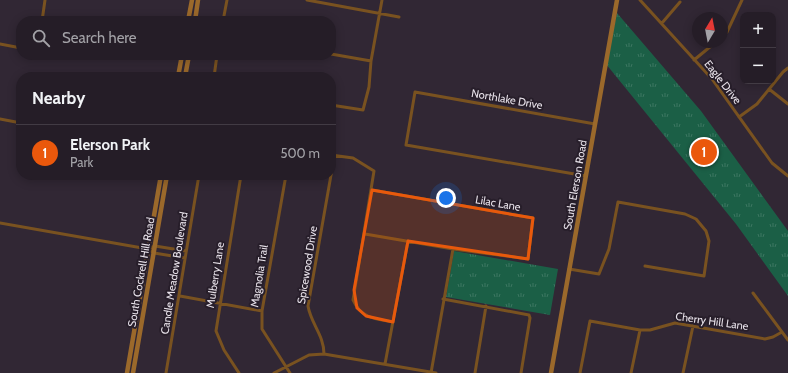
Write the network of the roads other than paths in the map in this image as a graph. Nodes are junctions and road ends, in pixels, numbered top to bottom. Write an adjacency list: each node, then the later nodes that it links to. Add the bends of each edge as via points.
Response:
1 (45, 0): 12 (street)
2 (192, 0): 13 (main road)
3 (198, 0): 14 (main road)
4 (227, 0): 15 (street)
5 (307, 0): 11 (street)
6 (382, 0): 11 (street)
7 (617, 0): 38 (main road, South Elerson Road)
8 (640, 0): 17 (street, Eagle Drive)
9 (742, 0): 18 (street)
10 (680, 2): 17 (street)
11 (380, 13): 16 (street); 27 (street)
12 (43, 16)
13 (189, 16)
14 (196, 16)
15 (224, 16)
16 (398, 17)
17 (662, 23): 26 (street, Eagle Drive)
18 (728, 30)
19 (0, 44): 20 (street)
20 (16, 47)
21 (709, 48): 26 (street)
22 (336, 55): 27 (street)
23 (181, 60): 29 (main road)
24 (188, 60): 30 (main road)
25 (216, 60): 31 (street)
26 (694, 60): 35 (street, Eagle Drive, via 712,79)
27 (371, 61): 34 (street, via 369,87 363,110)
28 (788, 68): 32 (street)
29 (179, 72)
30 (186, 72)
31 (215, 72)
32 (768, 89): 33 (street); 35 (street, via 757,104)
33 (788, 104)
34 (336, 106)
35 (739, 117): 41 (street, Eagle Drive, via 772,163)
36 (0, 119): 37 (street)
37 (16, 122)
38 (595, 124): 40 (main road, South Elerson Road); 40 (street, Northlake Drive, via 416,92 406,145)
39 (336, 155): 48 (street, via 353,158 374,171)
40 (586, 176): 59 (main road, South Elerson Road)
41 (788, 176)
42 (160, 180): 53 (main road, South Cockrell Hill Road)
43 (167, 180): 52 (main road, South Cockrell Hill Road)
44 (198, 180): 55 (street, Candle Meadow Boulevard)
45 (240, 180): 63 (street, Mulberry Lane)
46 (285, 180): 65 (street, Magnolia Trail)
47 (330, 180): 73 (street, Spicewood Drive, via 308,306 313,324 324,343)
48 (372, 190): 50 (street); 54 (street, Lilac Lane, via 533,218 528,259)
49 (0, 223): 53 (street)
50 (365, 234): 51 (street); 66 (street, via 353,300 366,316)
51 (408, 241): 54 (street); 66 (street)
52 (155, 246): 53 (street); 55 (street); 56 (main road, South Cockrell Hill Road)
53 (148, 249): 56 (street); 70 (main road, South Cockrell Hill Road)
54 (453, 249): 62 (street)
55 (186, 251): 57 (street, Candle Meadow Boulevard)
56 (154, 252): 57 (street); 71 (main road, South Cockrell Hill Road)
57 (185, 258): 61 (street, Candle Meadow Boulevard)
58 (645, 266): 59 (street, via 704,276 709,241 703,226 685,214 618,202 609,249 599,274)
59 (569, 269): 86 (main road, South Elerson Road)
60 (753, 293): 69 (street)
61 (180, 296): 63 (street); 79 (street, Candle Meadow Boulevard)
62 (443, 299): 64 (street); 76 (street)
63 (220, 303): 65 (street); 80 (street, Mulberry Lane, via 216,332)
64 (486, 306): 84 (street); 85 (street, via 528,315 530,318)
65 (262, 310): 75 (street, Magnolia Trail, via 262,329)
66 (393, 322): 74 (street)
67 (693, 326): 68 (street, Cherry Hill Lane, via 675,323); 69 (street, Cherry Hill Lane, via 765,339); 89 (street)
68 (640, 330): 87 (street, Cherry Hill Lane, via 590,321); 88 (street)
69 (782, 332): 72 (street)
70 (133, 339): 71 (main road); 77 (main road, South Cockrell Hill Road)
71 (139, 340): 78 (main road, South Cockrell Hill Road)
72 (788, 340)
73 (324, 354): 74 (street); 75 (street, via 309,355)
74 (385, 364): 76 (street)
75 (287, 366): 81 (street); 82 (street, Magnolia Trail)
76 (431, 372): 83 (street)
77 (127, 373)
78 (133, 373)
79 (166, 373)
80 (239, 373)
81 (274, 373)
82 (290, 373)
83 (436, 373)
84 (475, 373)
85 (521, 373)
86 (551, 373)
87 (580, 373)
88 (631, 373)
89 (683, 373)

